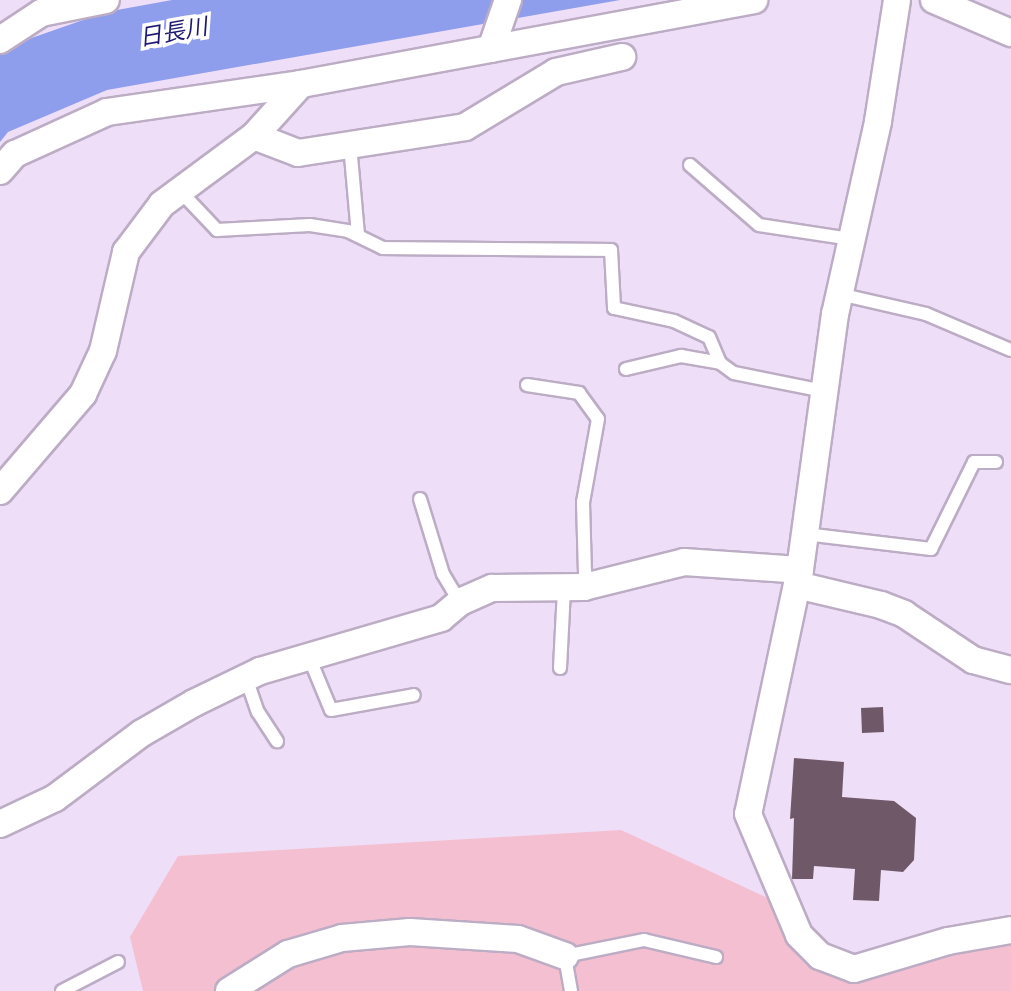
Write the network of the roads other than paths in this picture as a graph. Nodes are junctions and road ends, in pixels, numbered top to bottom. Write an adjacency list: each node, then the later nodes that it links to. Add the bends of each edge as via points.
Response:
1 (106, 0): 7 (street, via 41,13)
2 (508, 0): 8 (street)
3 (754, 0): 8 (street)
4 (897, 0): 17 (street, via 878,122)
5 (934, 0): 6 (street)
6 (1011, 33)
7 (0, 40)
8 (492, 45): 10 (street)
9 (622, 57): 12 (street, via 556,72 465,127)
10 (301, 84): 11 (street); 14 (street, via 107,112 15,154)
11 (254, 136): 12 (street, via 298,153); 15 (street)
12 (350, 145): 16 (lane)
13 (690, 166): 17 (lane, via 759,225)
14 (0, 171)
15 (180, 191): 16 (lane, via 217,230 310,225); 25 (street, via 162,204 125,251 103,351 83,394)
16 (358, 236): 20 (lane, via 383,248 611,250 614,307 674,321 709,337)
17 (850, 239): 18 (street)
18 (839, 294): 19 (lane, via 926,314); 23 (street)
19 (1011, 350)
20 (720, 363): 21 (lane, via 681,356); 23 (lane, via 734,373)
21 (626, 369)
22 (527, 385): 29 (lane, via 579,393 598,419 583,502 585,572)
23 (824, 390): 27 (street)
24 (996, 463): 27 (lane, via 974,462 931,550)
25 (0, 491)
26 (420, 499): 30 (lane, via 443,574)
27 (805, 534): 28 (street)
28 (799, 578): 29 (street, via 684,562); 33 (street, via 904,614 973,660); 38 (street, via 748,814 799,935 820,956 854,969 948,941)
29 (577, 587): 30 (street, via 492,588); 32 (lane)
30 (460, 602): 31 (street, via 440,618)
31 (309, 657): 34 (street); 35 (lane, via 331,710)
32 (560, 668)
33 (1011, 670)
34 (246, 678): 36 (lane, via 258,712); 37 (street, via 142,733 55,798)
35 (414, 695)
36 (277, 741)
37 (0, 824)
38 (1011, 930)
39 (565, 956): 40 (lane, via 644,940); 43 (street, via 517,939 410,932 342,938 288,954); 44 (lane)
40 (716, 957)
41 (118, 962): 42 (lane)
42 (62, 991)
43 (229, 991)
44 (571, 991)

